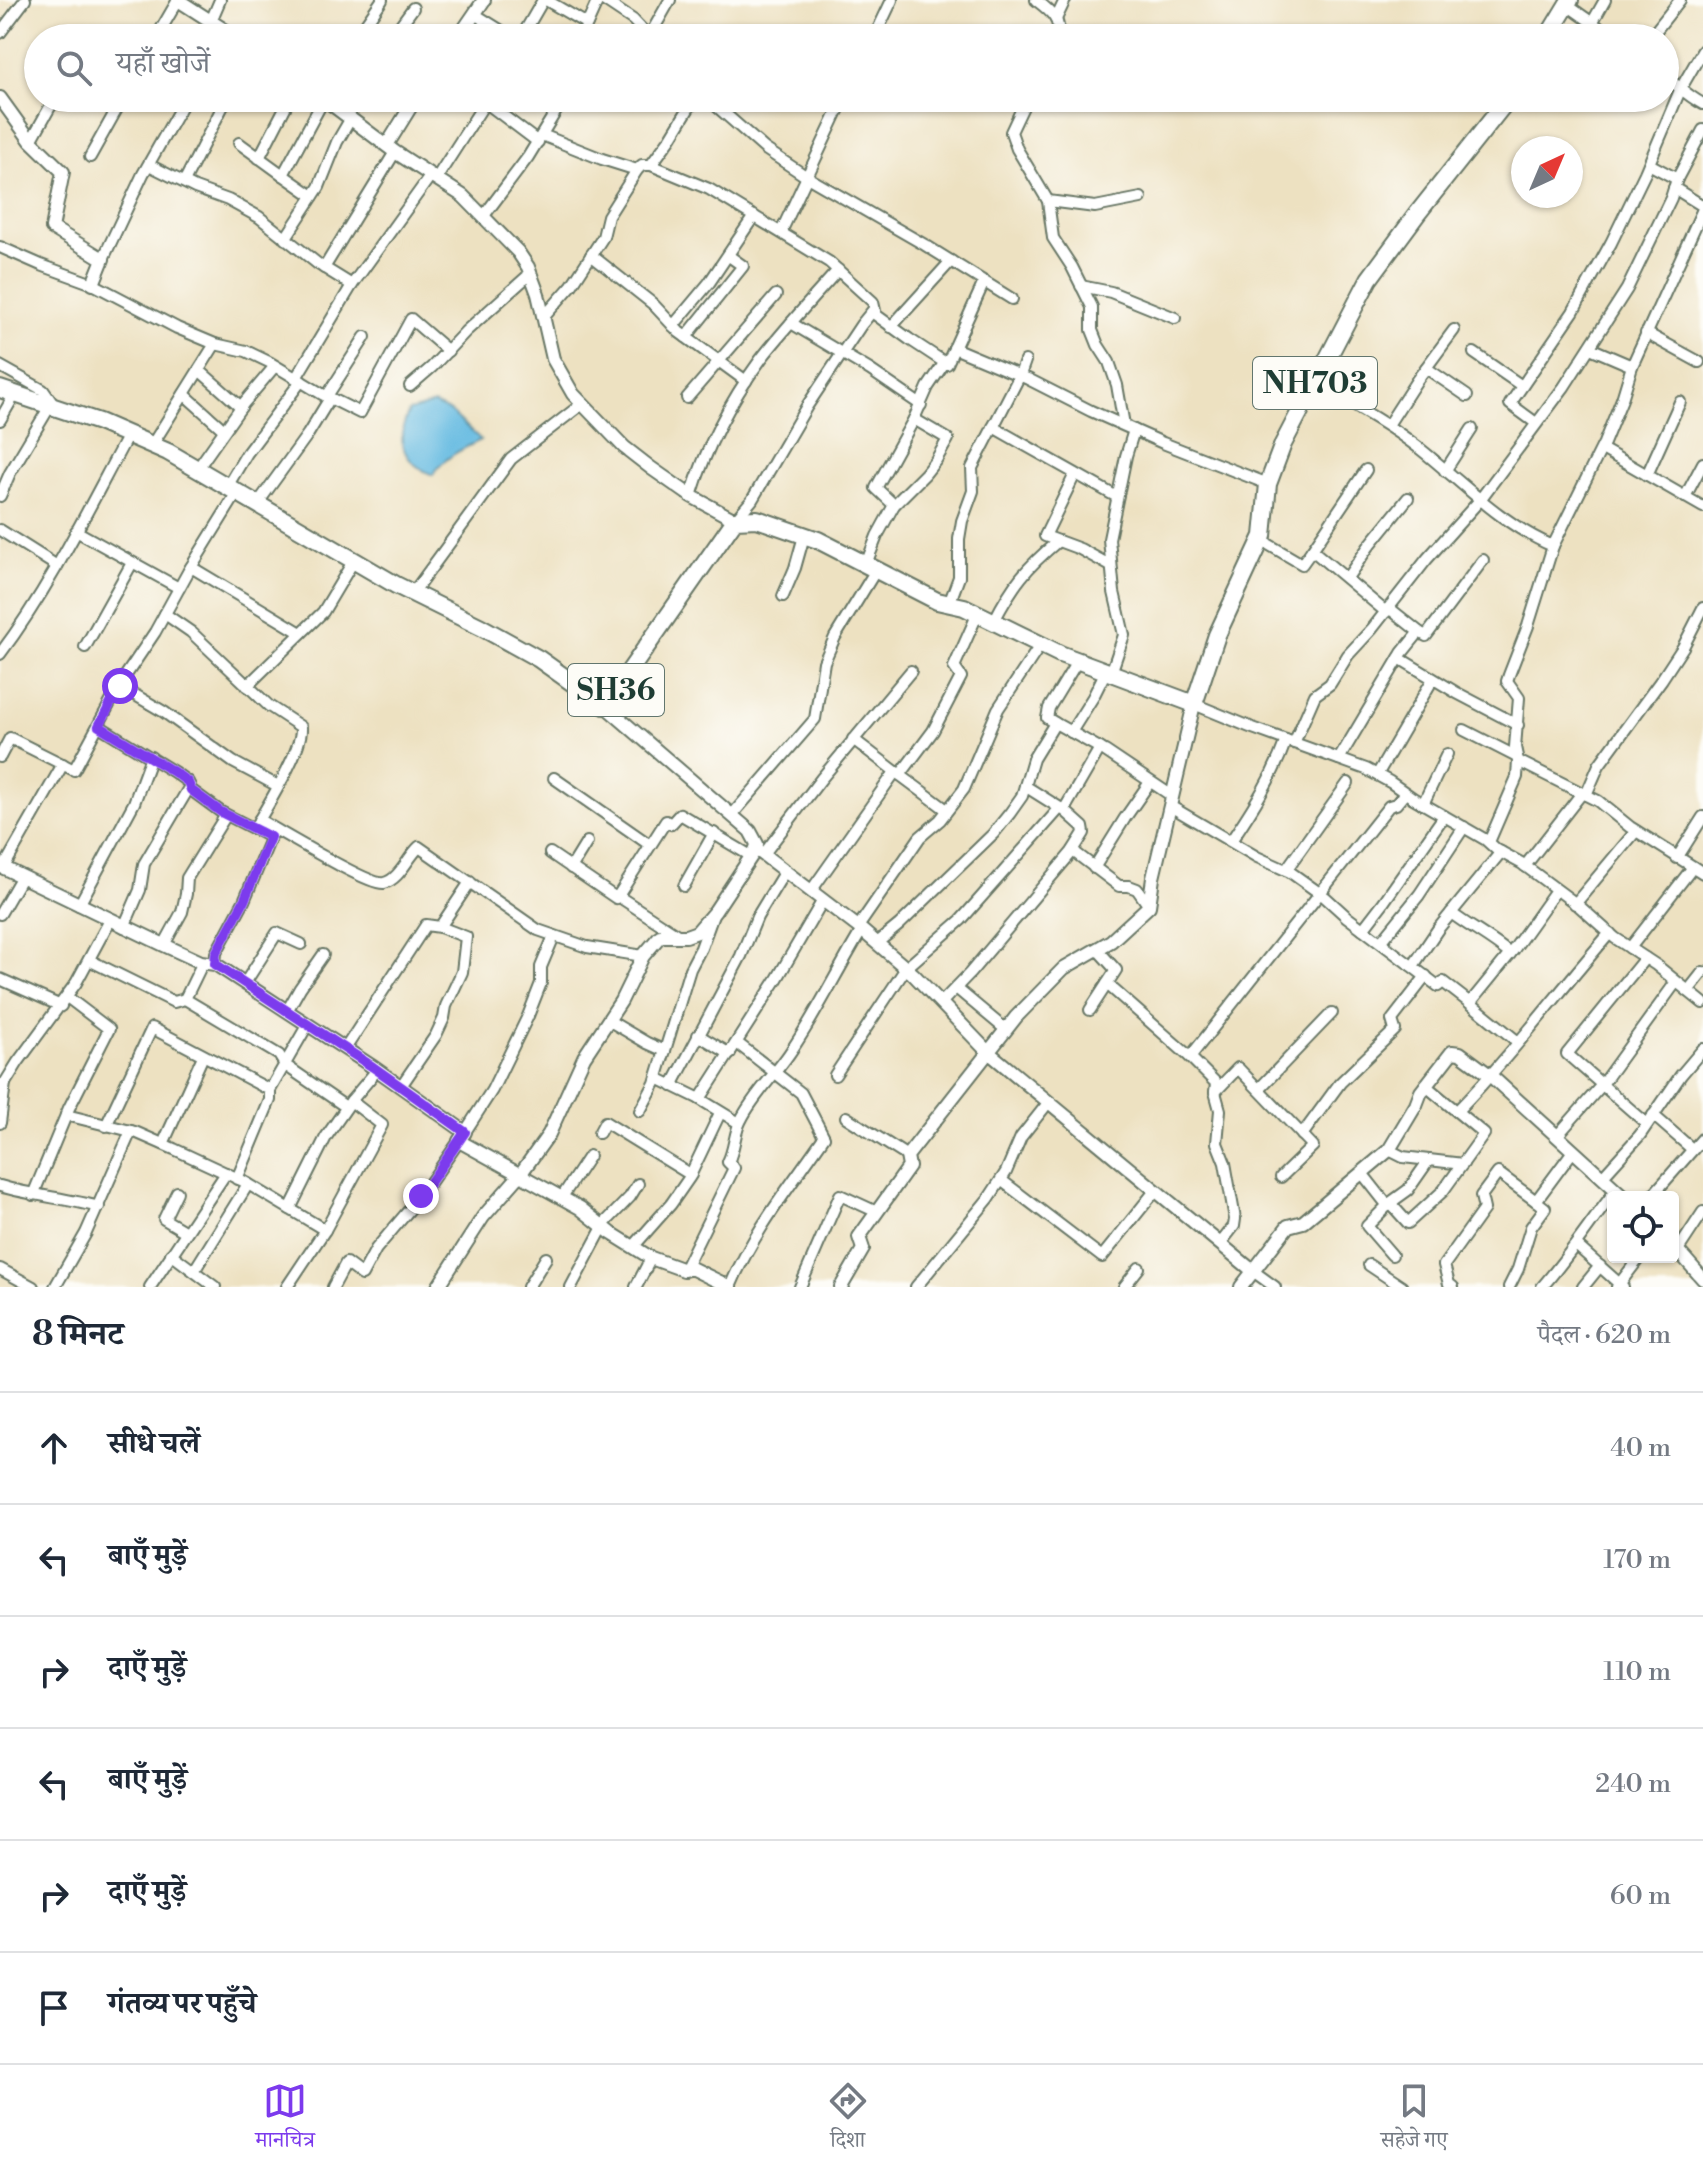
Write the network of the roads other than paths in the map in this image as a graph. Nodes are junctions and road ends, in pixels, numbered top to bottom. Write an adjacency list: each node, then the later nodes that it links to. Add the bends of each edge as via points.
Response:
1 (25, 0): 34 (street)
2 (178, 0): 18 (street); 20 (street)
3 (220, 0): 18 (street)
4 (382, 0): 22 (street)
5 (484, 0): 16 (street)
6 (544, 0): 26 (street); 27 (street)
7 (601, 0): 27 (street); 28 (street)
8 (670, 0): 29 (street)
9 (892, 0): 30 (street)
10 (1036, 0): 17 (street)
11 (1065, 0): 17 (street)
12 (1605, 0): 19 (street)
13 (1680, 0): 33 (street)
14 (1568, 3): 19 (street); 32 (highway)
15 (413, 8): 23 (street)
16 (476, 15): 24 (street); 25 (street)
17 (1056, 19): 31 (street)
18 (211, 21): 21 (street)
19 (1592, 23)
20 (164, 24)
21 (214, 24)
22 (366, 24)
23 (401, 24)
24 (469, 24)
25 (490, 24)
26 (529, 24)
27 (587, 24)
28 (637, 24)
29 (657, 24)
30 (881, 24)
31 (1058, 24)
32 (1555, 24)
33 (1661, 24)
34 (0, 33)
35 (1703, 50): 36 (street)
36 (1681, 88): 37 (street); 39 (street)
37 (1679, 93)
38 (0, 100): 60 (street)
39 (1703, 104)
40 (47, 112): 60 (street)
41 (115, 112): 63 (street)
42 (178, 112): 66 (street)
43 (220, 112): 72 (street)
44 (283, 112): 64 (street)
45 (316, 112): 69 (street)
46 (343, 112): 57 (street)
47 (409, 112): 62 (street)
48 (478, 112): 70 (street)
49 (503, 112): 59 (street)
50 (556, 112): 59 (street)
51 (686, 112): 67 (street)
52 (723, 112): 71 (street)
53 (837, 112): 71 (street)
54 (1020, 112): 76 (street, via 1011,132)
55 (1498, 112): 124 (highway, NH703, via 1369,279)
56 (1671, 112): 65 (street)
57 (351, 118): 62 (street); 74 (street)
58 (1703, 130): 73 (street)
59 (540, 139): 68 (street); 79 (street)
60 (31, 141): 85 (street, via 63,172 52,228)
61 (239, 143): 64 (street)
62 (391, 148): 70 (street); 87 (street)
63 (90, 157)
64 (259, 158): 69 (street)
65 (1649, 164): 73 (street); 126 (street, via 1573,312)
66 (149, 165): 72 (street); 85 (street)
67 (651, 165): 68 (street); 78 (street, via 709,189)
68 (637, 170): 83 (street)
69 (283, 175): 74 (street)
70 (433, 177): 79 (street); 92 (street)
71 (807, 177): 80 (street); 86 (street)
72 (184, 182): 81 (street, via 259,217)
73 (1675, 183): 77 (street); 108 (street, via 1627,289)
74 (313, 196): 81 (street)
75 (1141, 198): 76 (street, via 1095,207)
76 (1048, 201): 93 (street, via 1053,238)
77 (1703, 208): 103 (street)
78 (754, 216): 80 (street); 84 (street)
79 (483, 217): 89 (street, via 518,252)
80 (781, 232): 88 (street)
81 (285, 239): 87 (street)
82 (0, 247): 91 (street)
83 (591, 255): 97 (street); 100 (street)
84 (729, 256): 100 (street); 105 (street, via 743,266)
85 (103, 259): 91 (street)
86 (951, 261): 90 (street); 101 (street)
87 (324, 268): 92 (street)
88 (838, 270): 96 (street, via 873,302); 99 (street)
89 (530, 274): 97 (street); 109 (street)
90 (984, 282): 95 (street); 107 (street)
91 (93, 284): 106 (street)
92 (352, 285): 122 (street)
93 (1081, 286): 98 (street); 142 (street)
94 (776, 295): 112 (street)
95 (1012, 299)
96 (874, 309): 101 (street); 111 (street)
97 (543, 318): 133 (street, via 553,359)
98 (1175, 318)
99 (791, 323): 111 (street); 123 (street)
100 (673, 326): 105 (street)
101 (891, 327): 114 (street)
102 (1454, 330): 119 (street)
103 (1646, 333): 115 (street); 118 (street)
104 (365, 337): 130 (street)
105 (686, 337): 112 (street)
106 (215, 344): 117 (street, via 246,351); 120 (street)
107 (954, 348): 114 (street); 121 (street)
108 (1590, 348): 118 (street); 139 (street)
109 (448, 351): 125 (street); 130 (street, via 411,319 360,413)
110 (1474, 353): 126 (street)
111 (842, 354): 134 (street); 165 (street)
112 (720, 361): 123 (street); 131 (street)
113 (1025, 361): 121 (street)
114 (945, 362): 134 (street)
115 (1699, 362)
116 (0, 366): 135 (street, via 43,390)
117 (275, 366): 122 (street); 136 (street)
118 (1632, 366): 147 (street)
119 (1426, 368): 129 (street); 140 (street)
120 (199, 370): 128 (street); 136 (street)
121 (1020, 375): 141 (street); 142 (street)
122 (298, 380): 130 (street); 155 (street, via 247,453)
123 (746, 381): 157 (street, via 720,424)
124 (1315, 383): 140 (street); 154 (highway, NH703)
125 (410, 386)
126 (1522, 386): 139 (street, via 1510,404)
127 (7, 391): 135 (highway, SH36); 138 (street)
128 (184, 394): 144 (street); 146 (street)
129 (1467, 396)
130 (328, 397): 162 (street)
131 (687, 398)
132 (1680, 402): 153 (street)
133 (582, 404): 157 (street, via 624,447); 182 (street, via 511,459)
134 (921, 405): 137 (street)
135 (53, 407): 145 (highway, SH36); 156 (street)
136 (241, 407): 144 (street)
137 (914, 419): 163 (street, via 876,488); 163 (street, via 948,439 925,474)
138 (0, 420)
139 (1536, 423): 161 (street)
140 (1388, 425): 151 (street)
141 (993, 427): 152 (street); 184 (street, via 972,468 973,491 959,539 959,577)
142 (1129, 427): 154 (street); 158 (street)
143 (1472, 429): 151 (street)
144 (224, 430): 149 (street)
145 (128, 435): 146 (highway, SH36); 167 (street)
146 (152, 445): 149 (highway, SH36)
147 (1602, 449): 153 (street); 171 (street)
148 (1703, 463): 159 (street)
149 (198, 468): 155 (highway, SH36)
150 (1366, 470): 172 (street)
151 (1445, 471): 161 (street)
152 (1075, 474): 158 (street); 170 (street, via 1045,536)
153 (1647, 475): 159 (street)
154 (1268, 484): 169 (highway, NH703)
155 (233, 488): 162 (highway, SH36); 178 (street)
156 (0, 496)
157 (691, 496): 165 (street)
158 (1117, 497): 177 (street, via 1109,539)
159 (1685, 497): 164 (street)
160 (1408, 498): 180 (street)
161 (1479, 501): 171 (street); 186 (street)
162 (258, 503): 173 (highway, SH36)
163 (894, 505): 179 (street, via 877,536)
164 (1703, 507)
165 (735, 520): 168 (highway, via 757,519); 203 (highway, SH36)
166 (0, 530): 176 (street)
167 (76, 531): 175 (street); 176 (street)
168 (804, 536): 179 (highway); 183 (street)
169 (1261, 540): 172 (street, via 1302,564); 202 (highway, NH703, via 1217,635)
170 (1058, 541): 177 (street); 189 (street, via 1016,581)
171 (1553, 546): 205 (street, via 1507,681 1519,698)
172 (1312, 550): 180 (street)
173 (354, 560): 182 (highway, SH36); 191 (street, via 323,612)
174 (1483, 560): 190 (street, via 1426,636)
175 (132, 563): 181 (street); 193 (street)
176 (57, 566): 194 (street)
177 (1111, 566): 198 (street, via 1124,635)
178 (191, 567): 181 (street); 191 (street)
179 (871, 567): 184 (highway); 233 (street, via 824,662 815,719)
180 (1347, 578): 186 (street)
181 (179, 588): 188 (street)
182 (413, 593): 203 (highway, SH36, via 539,659)
183 (783, 596)
184 (949, 604): 187 (highway)
185 (1703, 608): 227 (street, via 1683,647)
186 (1387, 610): 190 (street); 210 (street, via 1330,684 1315,695)
187 (978, 613): 189 (highway); 218 (street, via 954,667 961,677 933,731)
188 (165, 614): 200 (street); 201 (street)
189 (994, 621): 192 (highway)
190 (1419, 632): 195 (street)
191 (301, 633): 201 (street)
192 (1041, 644): 196 (highway); 231 (street, via 998,709 964,789)
193 (85, 647)
194 (1, 649)
195 (1399, 658): 199 (street); 215 (street)
196 (1078, 660): 198 (highway); 204 (street, via 1049,708 1047,718)
197 (911, 671): 209 (street)
198 (1108, 672): 202 (highway); 208 (street)
199 (1433, 679): 205 (street); 219 (street)
200 (120, 686): 206 (street); 224 (street)
201 (247, 686): 224 (street, via 301,727)
202 (1194, 704): 210 (street); 228 (street)
203 (605, 706): 233 (street)
204 (1055, 723): 208 (street); 225 (street, via 1033,759)
205 (1518, 725): 216 (street)
206 (99, 726): 214 (street); 217 (street, via 74,770)
207 (1464, 730): 216 (street)
208 (1071, 732): 211 (street)
209 (853, 739): 218 (street); 248 (street)
210 (1290, 741): 215 (street); 241 (street)
211 (1100, 748): 221 (street); 230 (street)
212 (1447, 754): 229 (street)
213 (0, 757): 217 (street, via 10,738)
214 (151, 757): 223 (street); 266 (street, via 134,803)
215 (1339, 759): 219 (street)
216 (1518, 759): 227 (street); 243 (street, via 1517,777)
217 (63, 764): 250 (street)
218 (898, 774): 231 (street); 261 (street)
219 (1377, 775): 226 (street)
220 (554, 778): 244 (street)
221 (1150, 782): 228 (street); 253 (street)
222 (1348, 783): 254 (street)
223 (190, 786): 232 (street); 272 (street, via 144,864 140,890)
224 (278, 786): 236 (street)
225 (1025, 786): 230 (street); 280 (street, via 993,834)
226 (1405, 793): 229 (street); 262 (street)
227 (1584, 794): 238 (street); 251 (street)
228 (1171, 801): 241 (street); 267 (street)
229 (1423, 804): 234 (street)
230 (1062, 809): 245 (street, via 1083,827); 292 (street, via 961,920)
231 (947, 810): 274 (street, via 920,837)
232 (226, 815): 236 (street); 282 (street, via 187,878 182,912)
233 (732, 815): 248 (street, via 750,831)
234 (1444, 816): 237 (street); 275 (street)
235 (1703, 817): 249 (street)
236 (257, 824): 239 (street)
237 (1464, 827): 243 (street); 279 (street)
238 (1636, 831): 249 (street); 265 (street)
239 (272, 833): 258 (street, via 379,883 399,872 419,847); 290 (street, via 244,901)
240 (714, 833): 244 (street, via 680,814 671,824 666,821); 248 (street); 259 (street)
241 (1231, 841): 254 (street)
242 (587, 842): 252 (street)
243 (1489, 842): 246 (street)
244 (650, 845): 263 (street)
245 (1073, 851): 253 (street); 299 (street)
246 (1501, 852): 251 (street); 269 (street)
247 (550, 853): 252 (street)
248 (757, 853): 256 (street); 268 (street)
249 (1677, 858): 255 (street)
250 (2, 866): 257 (street)
251 (1525, 866): 260 (street)
252 (571, 868): 263 (street)
253 (1094, 868): 267 (street, via 1119,886 1137,889)
254 (1286, 870): 262 (street)
255 (1698, 870): 283 (street)
256 (785, 871): 261 (street); 312 (street)
257 (22, 876): 266 (street); 270 (street)
258 (470, 882): 273 (street); 278 (street)
259 (684, 886)
260 (1556, 890): 265 (street); 285 (street)
261 (811, 891): 264 (street)
262 (1320, 893): 275 (street); 321 (street)
263 (618, 896): 277 (street)
264 (823, 900): 274 (street); 314 (street)
265 (1575, 904): 276 (street)
266 (79, 905): 271 (street)
267 (1149, 906): 284 (street)
268 (715, 911): 277 (street, via 697,932); 317 (street, via 690,969)
269 (1451, 913): 285 (street); 291 (street)
270 (0, 914)
271 (110, 920): 272 (street); 289 (street)
272 (124, 927): 282 (street)
273 (440, 927): 315 (street, via 426,925); 331 (street, via 466,937 462,972 436,1035)
274 (860, 928): 280 (street); 324 (street)
275 (1363, 929): 279 (street)
276 (1610, 933): 283 (street); 313 (street)
277 (676, 934): 287 (street, via 660,936)
278 (554, 936): 287 (street); 352 (street, via 528,1016)
279 (1381, 942): 291 (street)
280 (877, 943): 292 (street)
281 (301, 944): 297 (street, via 277,933)
282 (164, 945): 290 (street)
283 (1630, 948): 288 (street)
284 (1097, 949): 298 (street, via 1116,970); 311 (street, via 1064,968)
285 (1510, 954): 304 (street)
286 (323, 955): 307 (street)
287 (643, 956): 309 (street)
288 (1645, 958): 296 (street); 329 (street, via 1567,1054)
289 (89, 960): 301 (street, via 174,1002); 302 (street)
290 (209, 963): 297 (street); 301 (street)
291 (1413, 966): 294 (street)
292 (906, 968): 303 (street); 325 (street)
293 (1703, 972): 300 (street)
294 (1426, 976): 304 (street); 350 (street, via 1392,1020 1395,1030 1340,1083)
295 (0, 979): 302 (street)
296 (1676, 982): 300 (street); 329 (street)
297 (245, 983): 307 (street)
298 (1107, 984): 306 (street); 321 (street)
299 (956, 988): 303 (street); 311 (street)
300 (1688, 991): 305 (street)
301 (185, 999): 322 (street, via 279,1055)
302 (64, 1002): 328 (street); 342 (street, via 109,1029)
303 (941, 1003): 318 (street)
304 (1470, 1003): 313 (street)
305 (1703, 1003)
306 (1090, 1010)
307 (287, 1011): 310 (street)
308 (1332, 1013): 333 (street)
309 (608, 1020): 317 (street); 365 (street, via 584,1057 549,1134)
310 (308, 1024): 315 (street); 322 (street)
311 (1005, 1029): 318 (street)
312 (698, 1035): 319 (street); 332 (street)
313 (1518, 1042): 326 (street)
314 (737, 1043): 319 (street); 324 (street)
315 (345, 1049): 323 (street)
316 (1703, 1049): 344 (street)
317 (665, 1051): 327 (street)
318 (987, 1051): 337 (street); 359 (street)
319 (730, 1054): 336 (street)
320 (203, 1056): 334 (street); 347 (street, via 152,1028); 354 (street)
321 (1190, 1057): 335 (street, via 1214,1080)
322 (284, 1063): 334 (street); 338 (street)
323 (377, 1070): 331 (street); 338 (street)
324 (775, 1072): 346 (street); 417 (street, via 801,1093 824,1137 754,1237)
325 (835, 1075)
326 (1491, 1076): 330 (street, via 1452,1052); 340 (street); 351 (street)
327 (657, 1078): 332 (street); 339 (street)
328 (2, 1084): 345 (street)
329 (1602, 1084): 344 (street); 351 (street)
330 (1425, 1085): 340 (street); 356 (street)
331 (401, 1086): 352 (street)
332 (672, 1086): 336 (street)
333 (1259, 1089): 335 (street, via 1238,1068); 350 (street)
334 (270, 1090): 369 (street)
335 (1215, 1092): 389 (street, via 1220,1110 1217,1143 1235,1219)
336 (700, 1099): 341 (street)
337 (1048, 1103): 368 (street, via 1021,1137); 372 (street)
338 (349, 1104): 382 (street); 386 (street, via 382,1125)
339 (640, 1111)
340 (1457, 1111): 361 (street, via 1484,1134)
341 (720, 1113): 346 (street); 364 (street)
342 (66, 1115): 347 (street); 376 (street)
343 (846, 1117): 359 (street)
344 (1650, 1119): 355 (street); 367 (street)
345 (0, 1123)
346 (739, 1123): 402 (street, via 728,1162 734,1168)
347 (106, 1126): 348 (street)
348 (131, 1131): 354 (street); 380 (street)
349 (599, 1133): 364 (street, via 605,1122)
350 (1302, 1135): 366 (street, via 1313,1146)
351 (1557, 1136): 357 (street)
352 (462, 1137): 365 (street); 412 (street, via 362,1275 346,1263)
353 (1703, 1138): 355 (street)
354 (163, 1144): 362 (street)
355 (1692, 1149): 374 (street)
356 (1389, 1150): 360 (street); 363 (street)
357 (1573, 1151): 367 (street); 378 (street)
358 (589, 1156): 377 (street)
359 (907, 1156): 383 (street, via 909,1167)
360 (1429, 1160): 361 (street); 379 (street, via 1408,1190)
361 (1463, 1164): 379 (street, via 1408,1223)
362 (226, 1173): 369 (street); 387 (street)
363 (1362, 1173): 379 (street); 404 (street, via 1303,1222 1288,1226)
364 (691, 1175): 391 (street)
365 (519, 1176): 377 (street); 413 (street, via 483,1217)
366 (1281, 1177)
367 (1602, 1177): 373 (street)
368 (1001, 1180): 372 (street, via 1102,1257); 420 (street)
369 (243, 1181): 382 (street); 403 (street)
370 (638, 1184): 385 (street)
371 (0, 1186): 376 (street)
372 (1155, 1191): 389 (street)
373 (1617, 1191)
374 (1656, 1191)
375 (177, 1192): 387 (street, via 164,1219)
376 (33, 1195): 380 (street)
377 (562, 1197): 385 (street)
378 (1536, 1201): 425 (street, via 1498,1173 1481,1196 1484,1209 1444,1265); 426 (street, via 1545,1208 1531,1227)
379 (1389, 1205): 394 (street, via 1367,1226)
380 (99, 1207): 408 (street)
381 (1607, 1208): 390 (street)
382 (290, 1209): 386 (street)
383 (877, 1212): 418 (street, via 840,1195); 419 (street, via 859,1237 863,1249)
384 (1703, 1212): 388 (street)
385 (602, 1226): 391 (street); 415 (street)
386 (325, 1230): 411 (street)
387 (186, 1232): 393 (street)
388 (1679, 1243)
389 (1220, 1244): 404 (street)
390 (1576, 1245): 399 (street); 427 (street)
391 (633, 1247): 396 (street)
392 (1679, 1251): 405 (street)
393 (171, 1254): 403 (street); 409 (street)
394 (1392, 1255)
395 (546, 1258): 414 (street)
396 (651, 1258): 402 (street); 416 (street)
397 (1636, 1263): 406 (street)
398 (1369, 1265): 424 (street)
399 (1600, 1266): 406 (street); 428 (street)
400 (1139, 1268): 421 (street)
401 (0, 1269): 407 (street)
402 (684, 1270): 417 (street, via 691,1268)
403 (194, 1271): 410 (street)
404 (1253, 1271): 422 (street); 423 (street)
405 (1703, 1279)
406 (1620, 1286)
407 (33, 1287)
408 (55, 1287)
409 (150, 1287)
410 (215, 1287)
411 (287, 1287)
412 (333, 1287)
413 (438, 1287)
414 (528, 1287)
415 (571, 1287)
416 (636, 1287)
417 (730, 1287)
418 (800, 1287)
419 (841, 1287)
420 (916, 1287)
421 (1124, 1287)
422 (1241, 1287)
423 (1275, 1287)
424 (1402, 1287)
425 (1453, 1287)
426 (1509, 1287)
427 (1542, 1287)
428 (1583, 1287)

